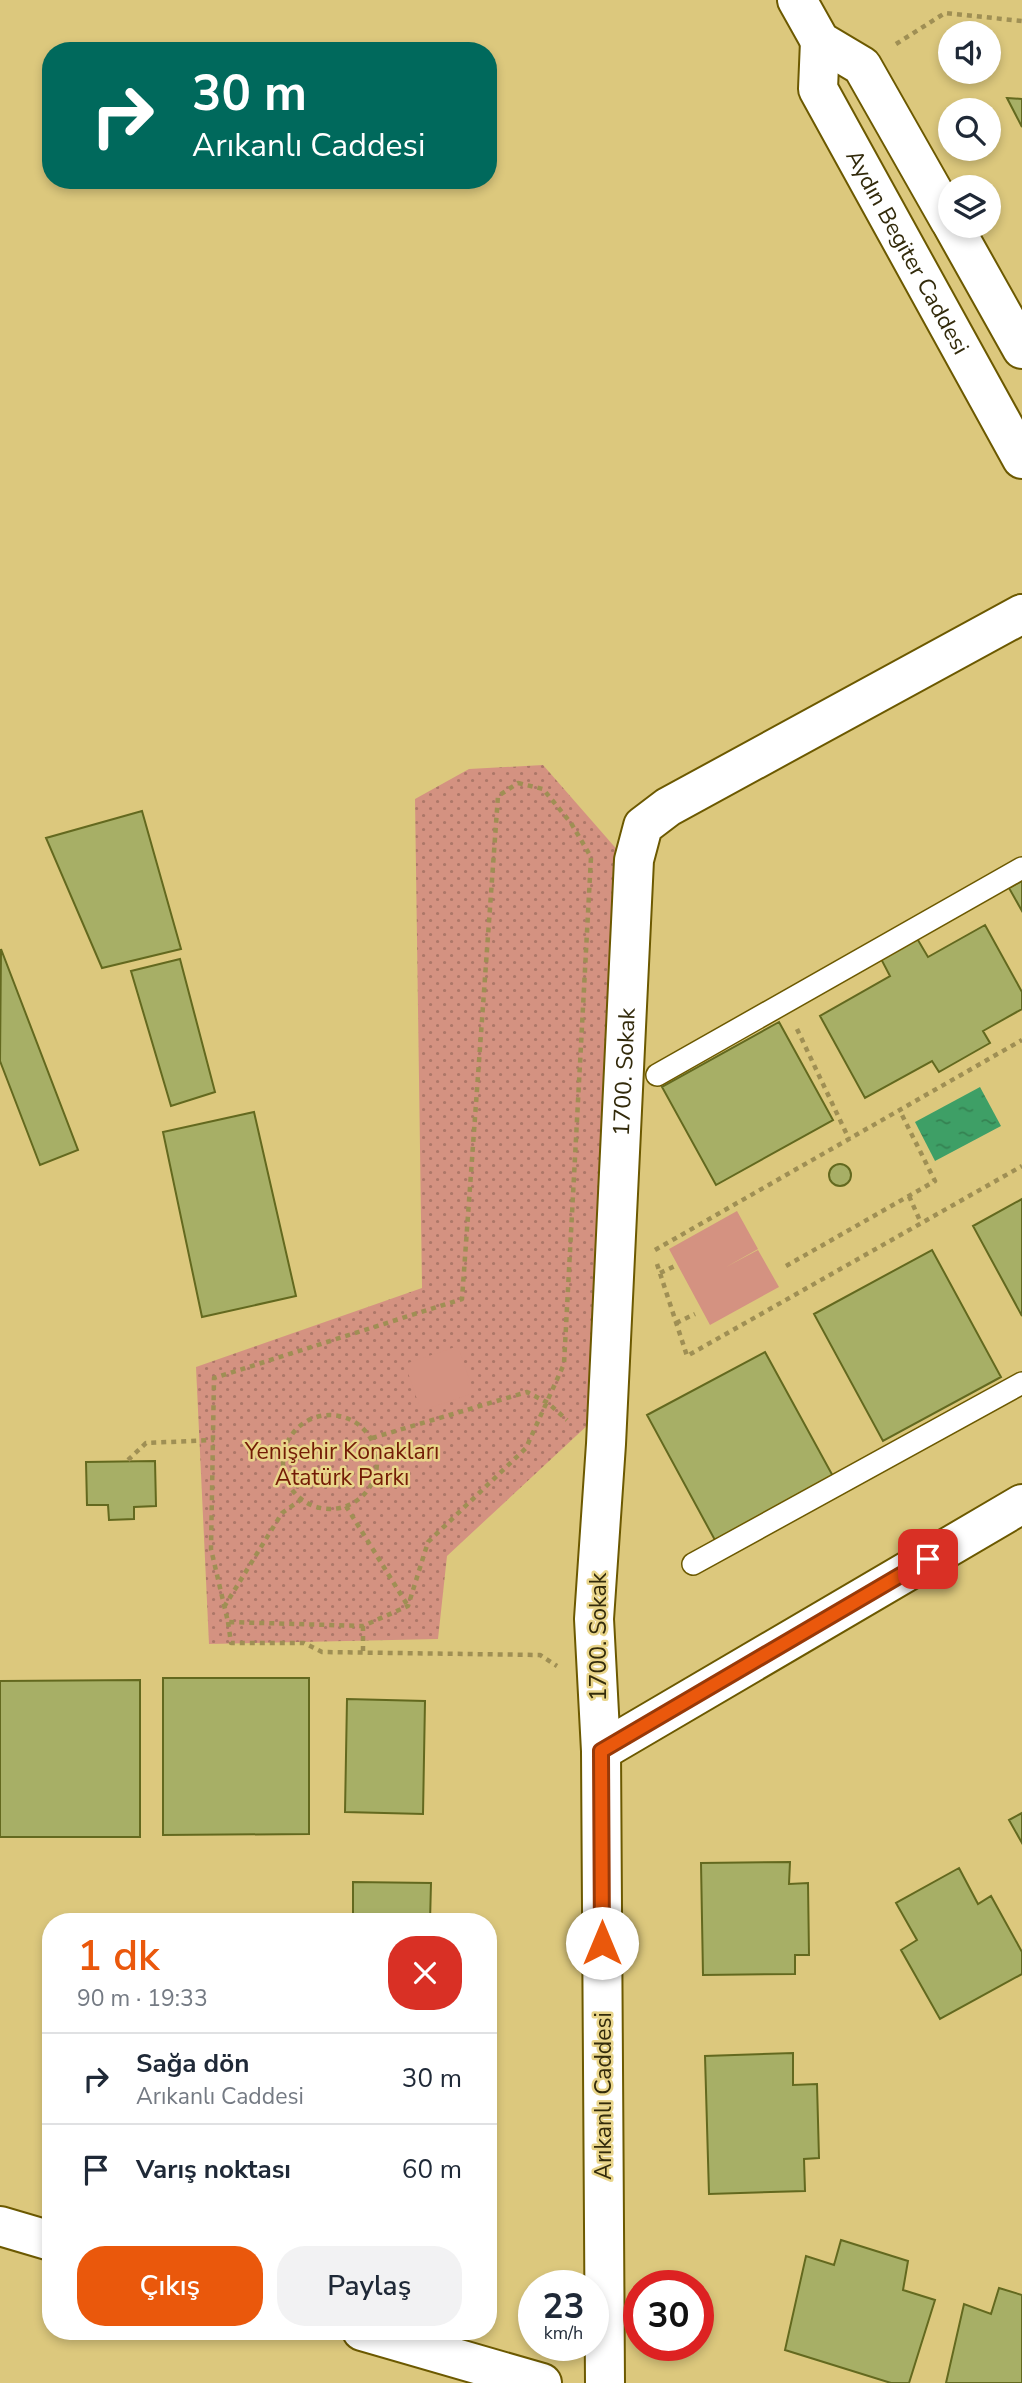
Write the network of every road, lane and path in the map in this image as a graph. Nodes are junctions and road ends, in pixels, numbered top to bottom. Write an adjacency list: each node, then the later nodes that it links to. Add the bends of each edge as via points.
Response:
1 (797, 0): 3 (street)
2 (1022, 21): 4 (path, via 945,13)
3 (820, 41): 4 (street); 8 (street, Aydın Begiter Caddesi, via 818,89)
4 (863, 66): 5 (street)
5 (938, 201)
6 (959, 238): 7 (street)
7 (1022, 349)
8 (1022, 459)
9 (1022, 614): 28 (street, 1700. Sokak, via 668,807 643,827 634,860)
10 (1022, 868): 11 (lane)
11 (784, 1003): 13 (lane); 15 (path)
12 (1022, 1040): 14 (path)
13 (657, 1075)
14 (900, 1111): 15 (path); 17 (path, via 935,1181)
15 (849, 1139): 21 (path, via 653,1251)
16 (1022, 1166): 18 (path)
17 (909, 1196): 18 (path); 20 (path)
18 (921, 1223): 23 (path, via 687,1356)
19 (676, 1266): 21 (path)
20 (786, 1266)
21 (660, 1273): 23 (path)
22 (695, 1314): 23 (path)
23 (676, 1323)
24 (1022, 1383): 33 (lane)
25 (548, 1403): 26 (path, via 527,1392); 27 (path, via 564,1364 591,857 543,789 518,783 498,796 461,1299 214,1378); 28 (path, via 587,1438); 34 (path, via 526,1448 428,1542)
26 (372, 1438): 30 (path, via 353,1420 328,1414 304,1422 287,1441 282,1466 290,1490); 32 (path, via 378,1461 373,1485)
27 (214, 1440): 29 (path, via 146,1443); 35 (path, via 211,1549)
28 (606, 1444): 39 (street, 1700. Sokak, via 594,1619)
29 (128, 1460)
30 (302, 1499): 32 (path, via 309,1506 333,1510); 35 (path, via 282,1513)
31 (1022, 1504): 40 (street)
32 (346, 1506): 34 (path)
33 (693, 1564)
34 (408, 1606): 37 (path)
35 (224, 1607): 36 (path)
36 (228, 1622): 37 (path); 38 (path, via 231,1643 304,1643 323,1652)
37 (363, 1626): 38 (path)
38 (363, 1653): 39 (path, via 540,1655)
39 (597, 1692): 40 (street, 1700. Sokak)
40 (601, 1751): 45 (street, Arıkanlı Caddesi)
41 (0, 2226): 42 (street)
42 (42, 2238)
43 (393, 2340): 44 (street)
44 (542, 2383)
45 (605, 2383)

